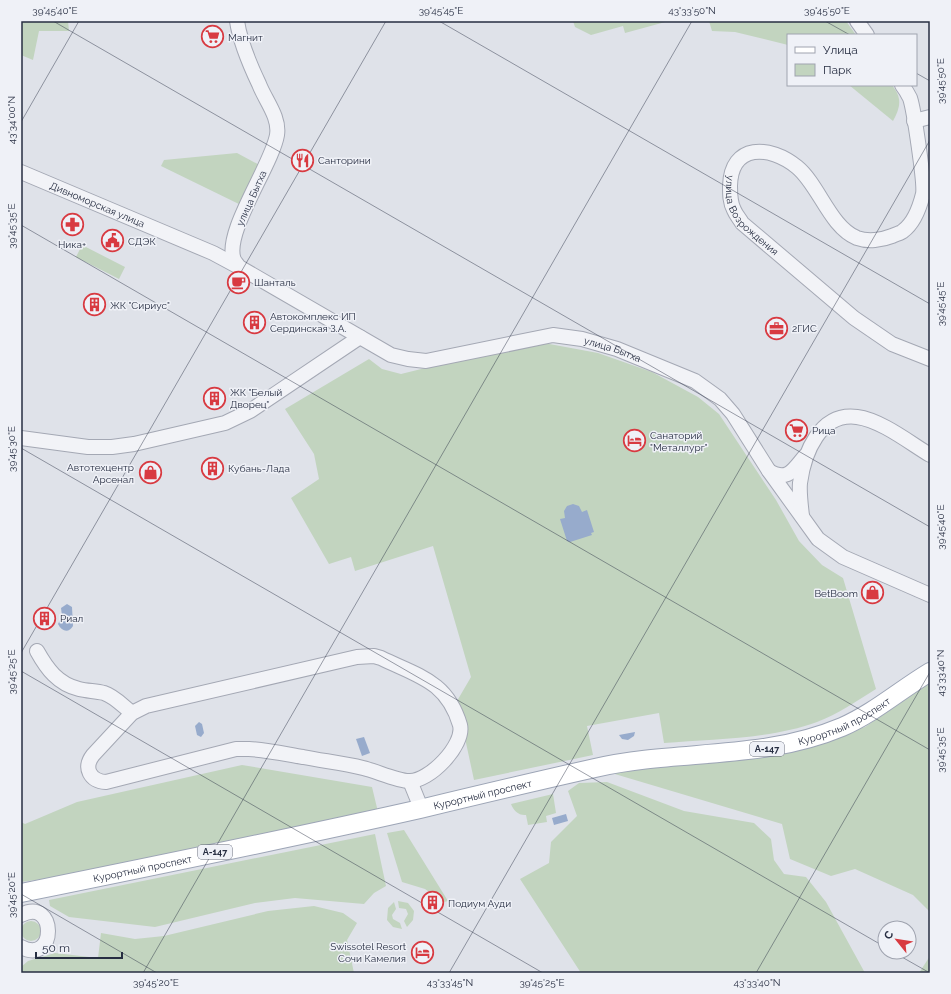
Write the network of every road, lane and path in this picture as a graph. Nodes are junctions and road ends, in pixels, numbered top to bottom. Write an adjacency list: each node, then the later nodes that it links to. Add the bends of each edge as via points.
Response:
1 (237, 21): 8 (street, улица Бытха, via 258,83 278,126 275,145 245,207 235,236 234,260)
2 (857, 21): 3 (street)
3 (866, 34)
4 (903, 86): 6 (street, улица Возрождения, via 910,98)
5 (930, 117): 6 (street)
6 (914, 121): 10 (street, улица Возрождения, via 923,193 916,214 903,231 886,238 857,238 846,231 797,167 767,151 754,150 742,157 730,175 730,195 733,209 742,223 854,318 892,344)
7 (21, 172): 8 (street, Дивноморская улица, via 213,253)
8 (239, 267): 9 (street, улица Бытха)
9 (360, 337): 11 (street, via 250,411 225,423 112,447 88,447); 14 (street, улица Бытха, via 391,355 426,360 552,335 603,345 666,368 708,389 733,414)
10 (930, 359)
11 (21, 438)
12 (807, 455): 13 (street, via 818,433 831,422 843,417 857,417 881,426); 14 (street, via 784,476); 15 (street, via 800,484)
13 (930, 455)
14 (769, 471): 15 (street, улица Бытха)
15 (802, 516): 16 (street, улица Бытха, via 818,539 843,557)
16 (914, 588): 17 (street, улица Бытха); 18 (street)
17 (930, 595)
18 (930, 603)
19 (37, 651): 21 (street, via 55,676 66,685 104,693)
20 (928, 672): 23 (main road, Курортный проспект / А-147, via 862,717 842,727 793,744 767,749 616,763)
21 (132, 713): 22 (street, via 89,760 88,767 93,779 106,782 249,749 363,768); 22 (street, via 146,706 357,657 381,658 439,688 455,709 461,730 456,746 435,770)
22 (410, 782): 23 (street)
23 (421, 808): 24 (main road, Курортный проспект / А-147)
24 (24, 893): 25 (street)
25 (24, 913): 26 (street, via 42,916 48,923 49,933 46,942 38,948 28,950)
26 (21, 947)

